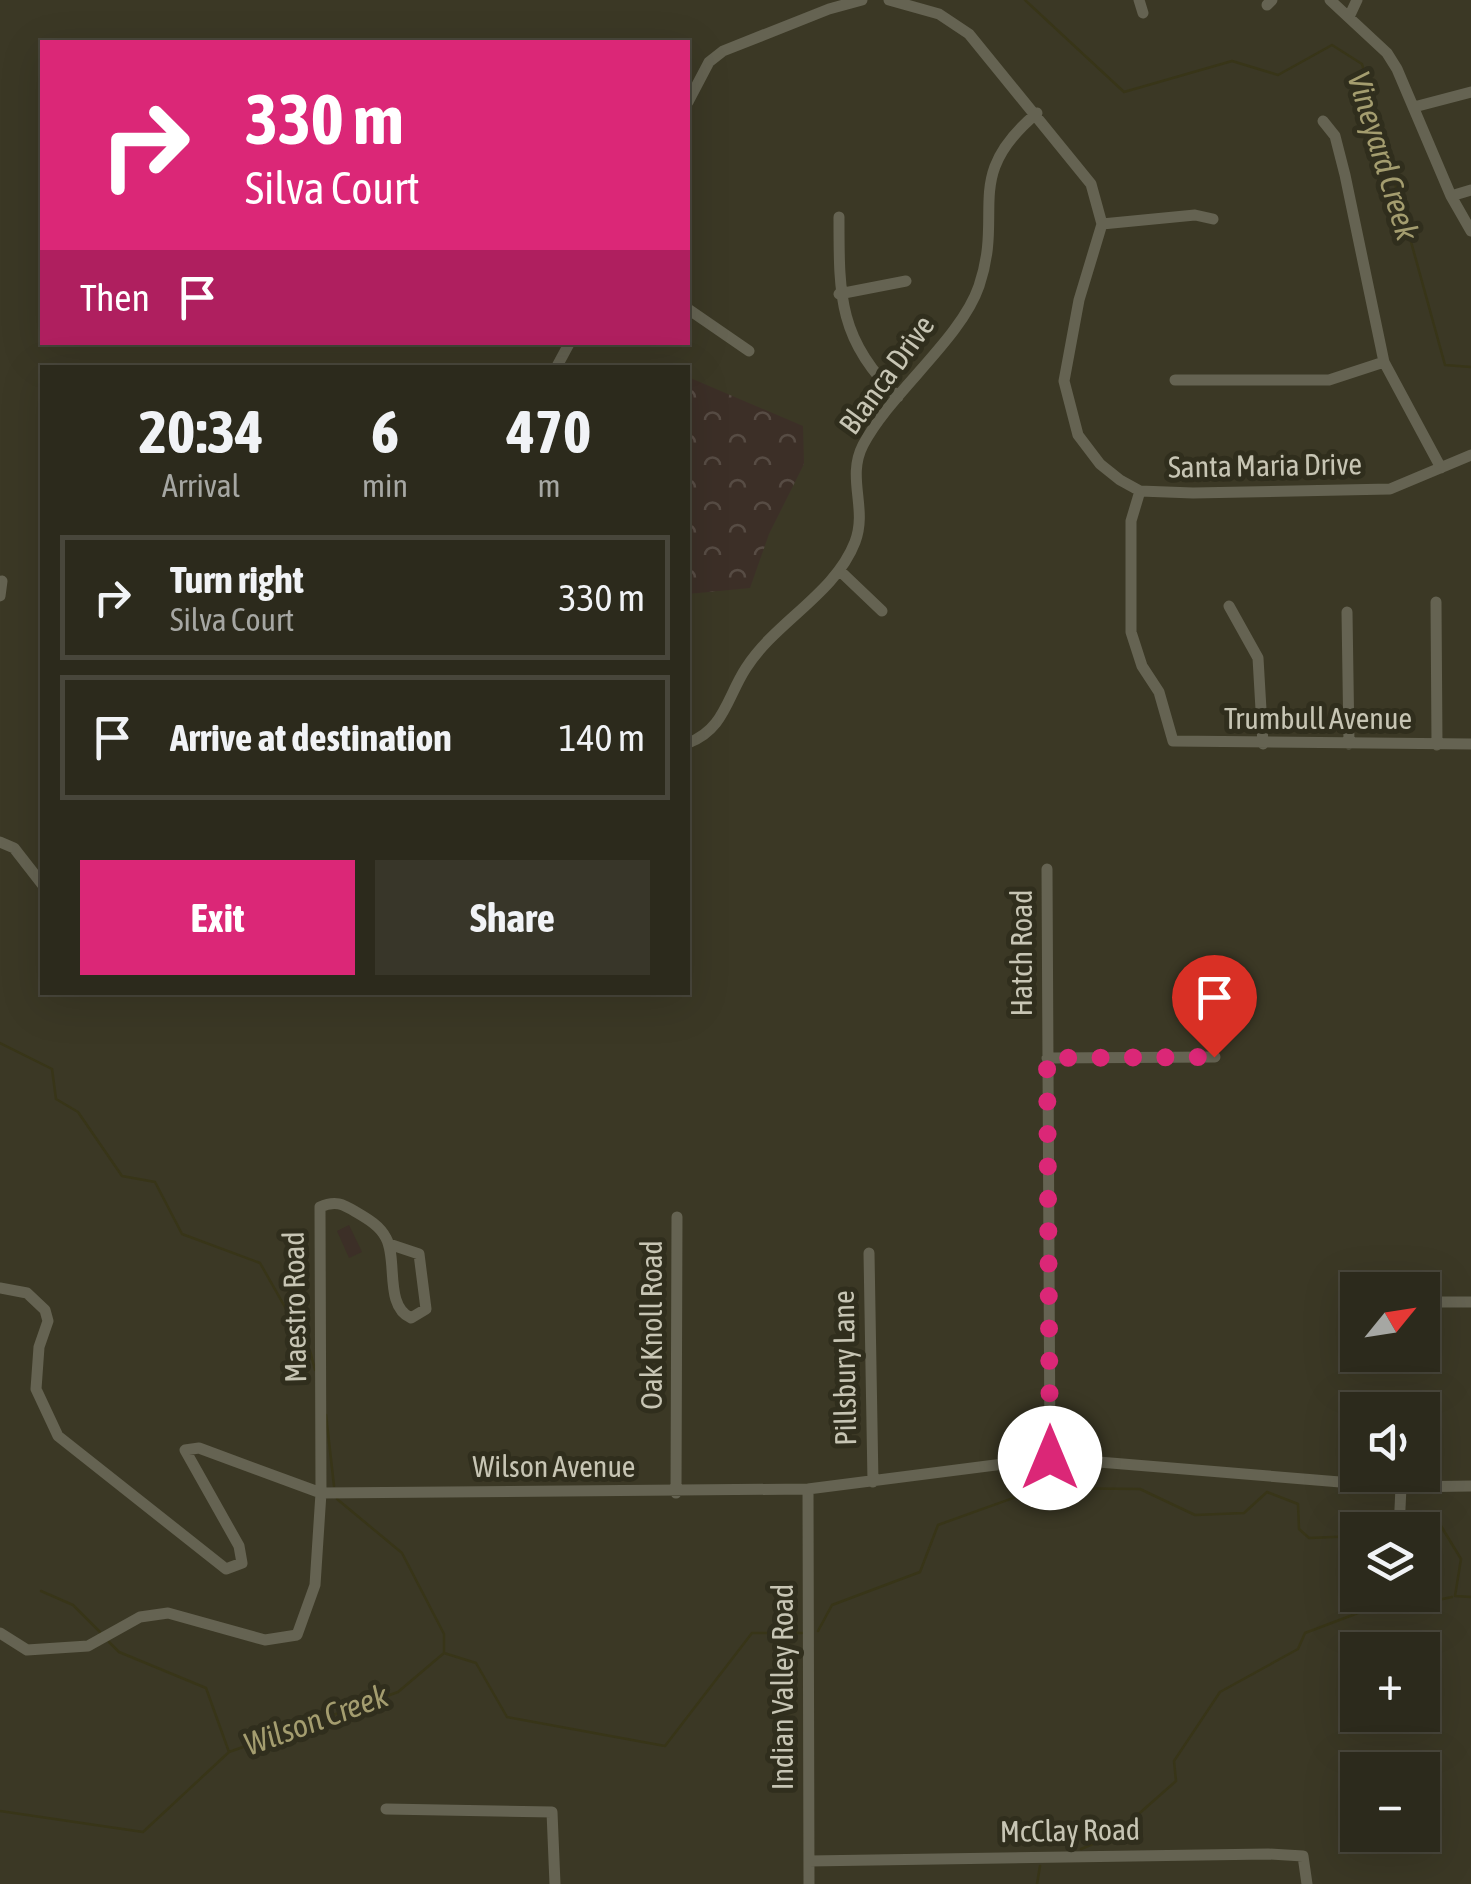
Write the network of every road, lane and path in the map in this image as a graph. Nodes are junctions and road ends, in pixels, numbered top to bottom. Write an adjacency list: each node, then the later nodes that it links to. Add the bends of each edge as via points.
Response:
1 (862, 0): 9 (street, via 723,51 709,62)
2 (888, 0): 11 (street, via 954,22)
3 (1139, 0): 6 (street)
4 (1330, 0): 7 (street)
5 (1356, 0): 7 (street)
6 (1143, 14)
7 (1350, 17): 10 (street, via 1387,53)
8 (1471, 92): 10 (street)
9 (690, 98)
10 (1414, 107): 14 (street)
11 (1037, 114): 17 (street, via 1090,184); 25 (street, Blanca Drive, via 1006,140 992,170 985,260 973,300)
12 (1323, 121): 23 (street, via 1336,136)
13 (1471, 190): 14 (street)
14 (1451, 196): 18 (street)
15 (838, 217): 20 (street)
16 (1213, 219): 17 (street)
17 (1102, 224): 28 (street, Santa Maria Drive, via 1080,300 1066,400 1087,449)
18 (1471, 231)
19 (906, 282): 20 (street)
20 (840, 294): 25 (street, via 862,357)
21 (690, 310): 22 (street)
22 (749, 352)
23 (1384, 362): 24 (street, via 1329,380); 27 (street)
24 (1175, 380)
25 (898, 397): 29 (street, Blanca Drive, via 856,462 860,525)
26 (1471, 455): 27 (street, Santa Maria Drive)
27 (1441, 468): 28 (street, Santa Maria Drive, via 1390,489)
28 (1140, 491): 37 (street, Trumbull Avenue, via 1130,521 1132,632 1168,715 1169,735 1181,744)
29 (839, 570): 34 (street); 36 (street, Blanca Drive, via 755,655 716,725)
30 (2, 580): 31 (street)
31 (0, 596)
32 (1436, 602): 39 (street)
33 (1229, 606): 37 (street, via 1258,658)
34 (882, 611)
35 (1347, 612): 38 (street)
36 (690, 742)
37 (1263, 744): 38 (street, Trumbull Avenue)
38 (1348, 744): 39 (street, Trumbull Avenue)
39 (1437, 744): 40 (street, Trumbull Avenue)
40 (1471, 744)
41 (0, 842): 43 (street, via 14,848)
42 (1047, 869): 45 (street, Hatch Road)
43 (40, 881)
44 (1214, 1057): 45 (street)
45 (1047, 1058): 52 (street, Hatch Road)
46 (677, 1217): 59 (street, Oak Knoll Road)
47 (389, 1244): 47 (street, Maestro Road, via 399,1306 404,1315 420,1315 426,1309 419,1254); 58 (street, Maestro Road, via 371,1221 345,1205 320,1207)
48 (869, 1253): 53 (street, Pillsbury Lane)
49 (0, 1288): 58 (street, Wilson Avenue, via 27,1293 45,1310 36,1390 58,1436 226,1569 242,1563 239,1546 185,1450 199,1448)
50 (1440, 1302): 51 (street)
51 (1471, 1302)
52 (1050, 1458): 53 (street, Wilson Avenue); 54 (street, Wilson Avenue)
53 (873, 1482): 57 (street, Wilson Avenue)
54 (1340, 1482)
55 (1440, 1486): 56 (street, Wilson Avenue)
56 (1471, 1486)
57 (808, 1489): 59 (street, Wilson Avenue); 62 (street, Indian Valley Road)
58 (322, 1493): 59 (street, Wilson Avenue); 60 (street, via 315,1585 297,1636 265,1640 168,1613 140,1617 96,1644 27,1650)
59 (676, 1493)
60 (0, 1633)
61 (386, 1808): 63 (street, via 552,1812)
62 (809, 1862): 64 (street, Indian Valley Road); 65 (street, McClay Road, via 1268,1854 1303,1856)
63 (556, 1884)
64 (810, 1884)
65 (1306, 1884)

